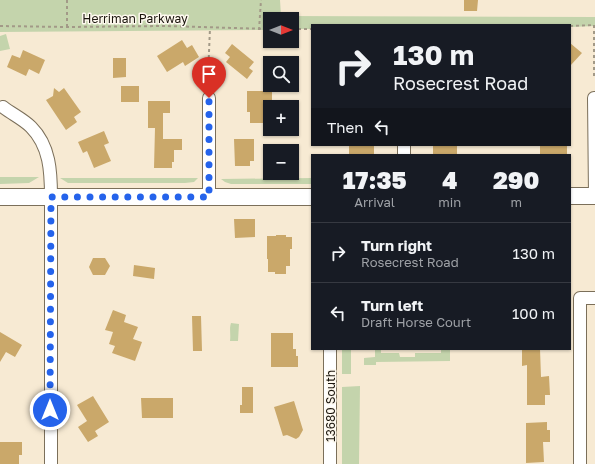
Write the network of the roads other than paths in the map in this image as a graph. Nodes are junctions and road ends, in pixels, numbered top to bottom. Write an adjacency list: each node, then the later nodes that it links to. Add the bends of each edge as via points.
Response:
1 (209, 98): 8 (street)
2 (594, 98): 5 (street)
3 (3, 107): 7 (street, via 25,122 41,141 48,155)
4 (571, 196): 5 (main road)
5 (595, 196)
6 (0, 197): 7 (main road)
7 (51, 197): 8 (main road); 12 (street)
8 (209, 197): 9 (main road)
9 (311, 197)
10 (595, 298): 14 (street, via 580,298)
11 (330, 350): 13 (street, 13680 South)
12 (51, 464)
13 (330, 464)
14 (580, 464)

